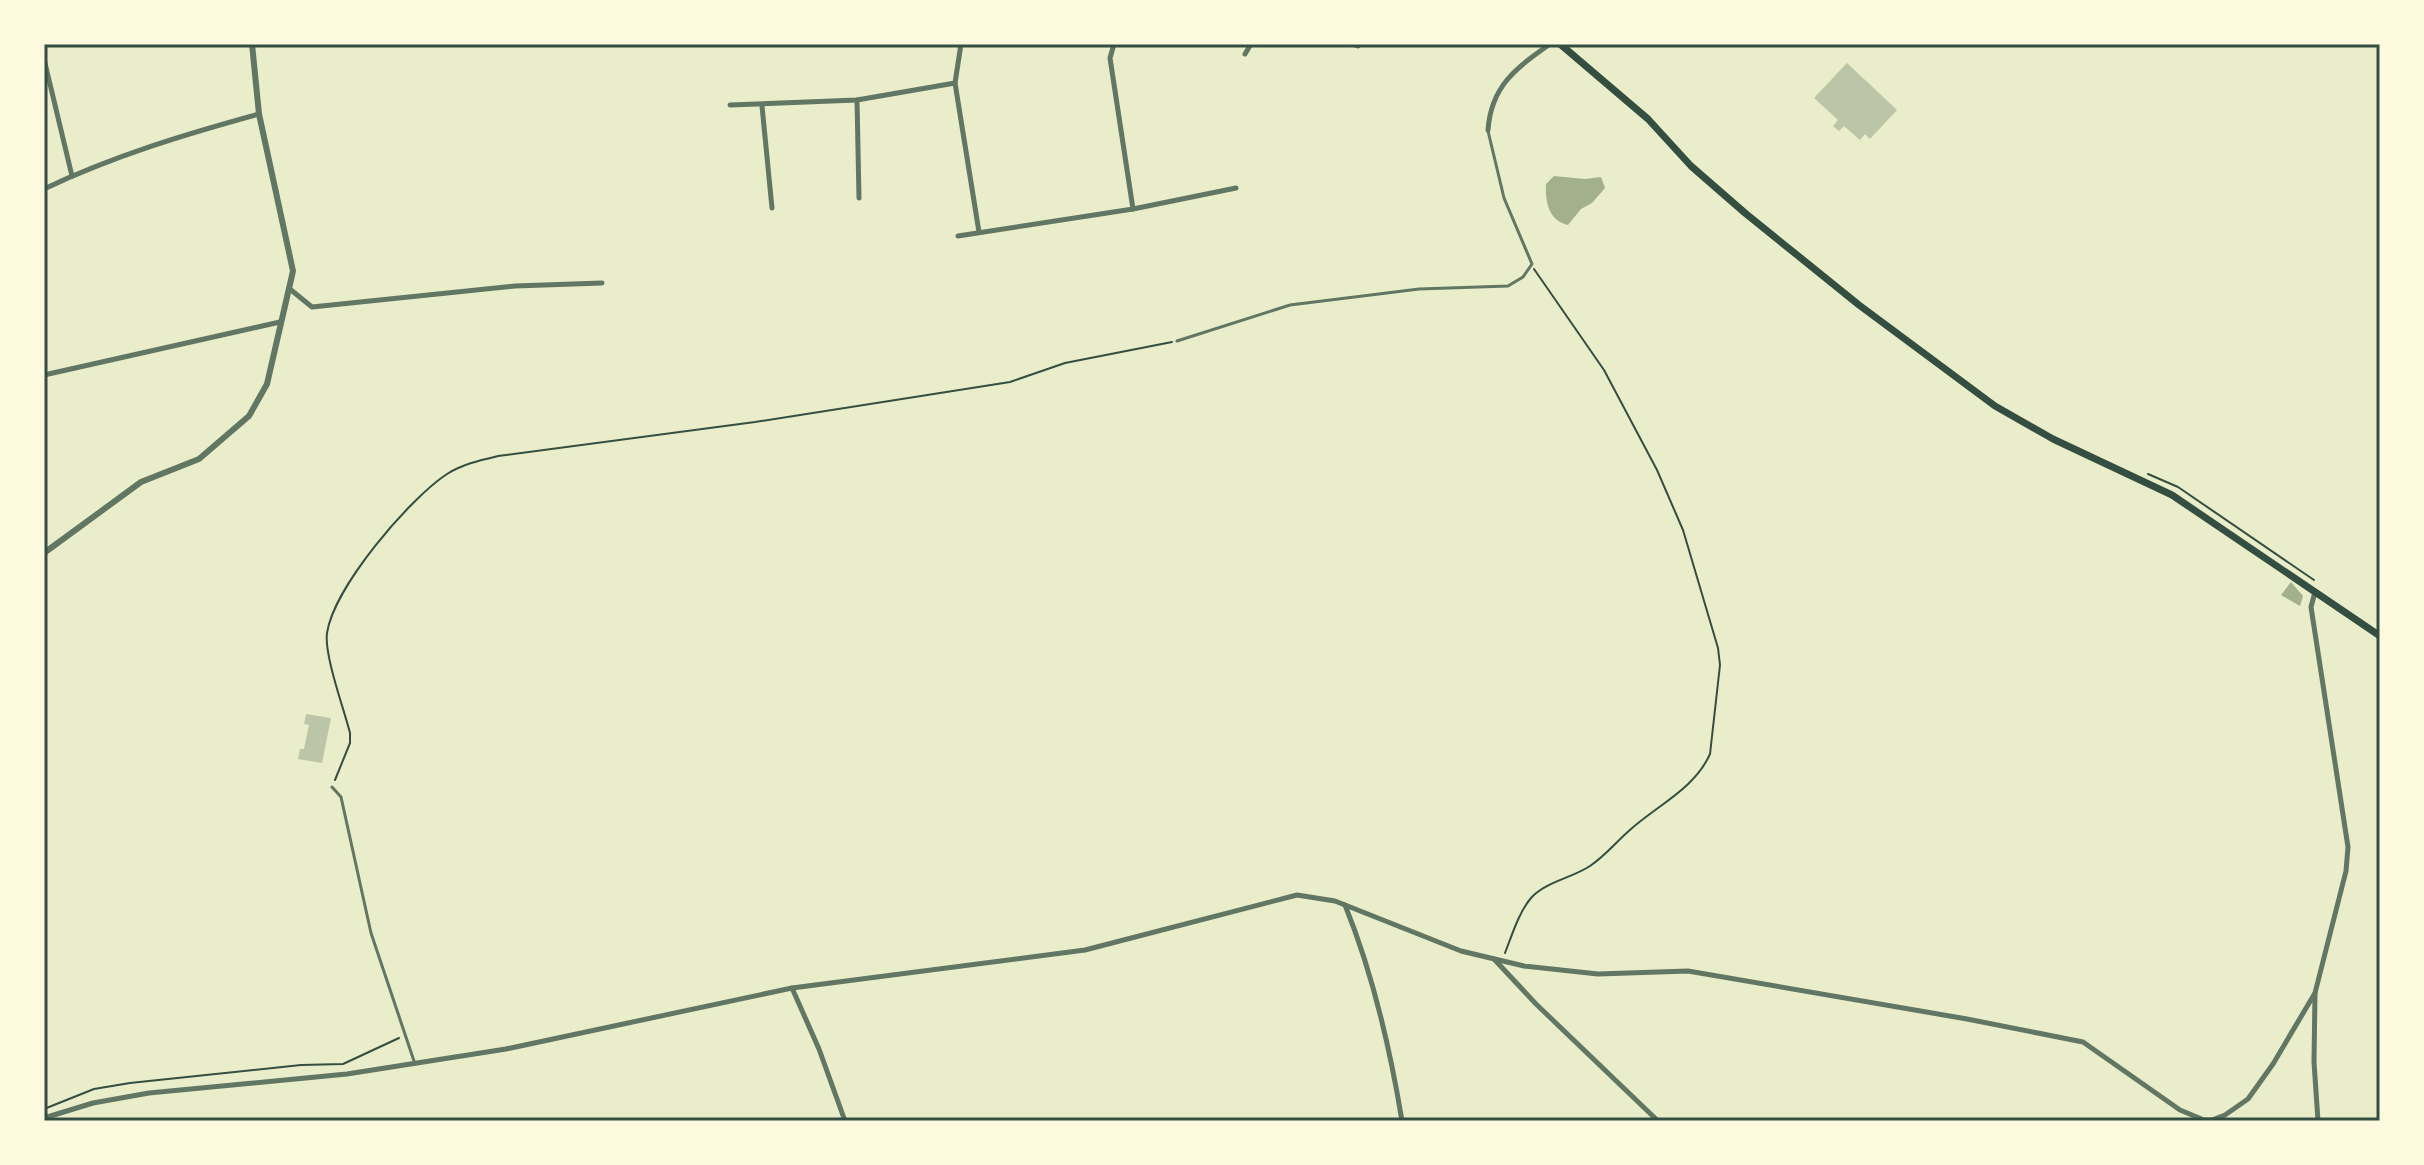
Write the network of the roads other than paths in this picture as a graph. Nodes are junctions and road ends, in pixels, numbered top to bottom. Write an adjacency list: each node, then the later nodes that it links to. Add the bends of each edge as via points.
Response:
1 (252, 44): 13 (street)
2 (961, 44): 9 (street)
3 (1114, 44): 20 (street, via 1110,58)
4 (1251, 44): 7 (street)
5 (1550, 44): 14 (street, via 1501,86 1489,108)
6 (1560, 44): 29 (main road, via 1745,213 1995,406 2172,495)
7 (1245, 54)
8 (44, 59): 15 (street)
9 (955, 83): 10 (street); 21 (street)
10 (857, 100): 12 (street); 18 (street)
11 (730, 105): 12 (street)
12 (762, 106): 19 (street)
13 (259, 114): 15 (street); 24 (street, via 291,254)
14 (1488, 130): 26 (lane, via 1504,198 1532,264 1523,277 1508,286 1419,289 1290,305)
15 (72, 176): 17 (street)
16 (1236, 188): 20 (street)
17 (44, 189)
18 (859, 198)
19 (772, 208)
20 (1133, 209): 21 (street)
21 (979, 232): 22 (street)
22 (958, 236)
23 (602, 283): 24 (street, via 515,286 312,307)
24 (291, 290): 25 (street)
25 (280, 322): 27 (street); 28 (street, via 267,384 249,416 199,459 141,482)
26 (1177, 341)
27 (44, 375)
28 (44, 553)
29 (2317, 588): 30 (main road); 35 (street, via 2311,607 2348,847)
30 (2380, 636)
31 (332, 787): 38 (lane, via 341,797 371,933)
32 (1345, 904): 33 (street, via 1461,951); 34 (street, via 1313,896 1286,897 1085,950); 41 (street, via 1379,1011)
33 (1498, 959): 36 (street, via 1598,974 1688,971 2083,1042 2180,1110 2204,1120 2225,1115 2248,1099); 42 (street, via 1536,1004)
34 (792, 988): 38 (street); 40 (street)
35 (2315, 993): 36 (street); 37 (street)
36 (2302, 1016): 37 (street)
37 (2315, 1018): 43 (street)
38 (415, 1064): 39 (street, via 149,1093)
39 (44, 1118)
40 (845, 1121)
41 (1402, 1121)
42 (1658, 1121)
43 (2318, 1121)

